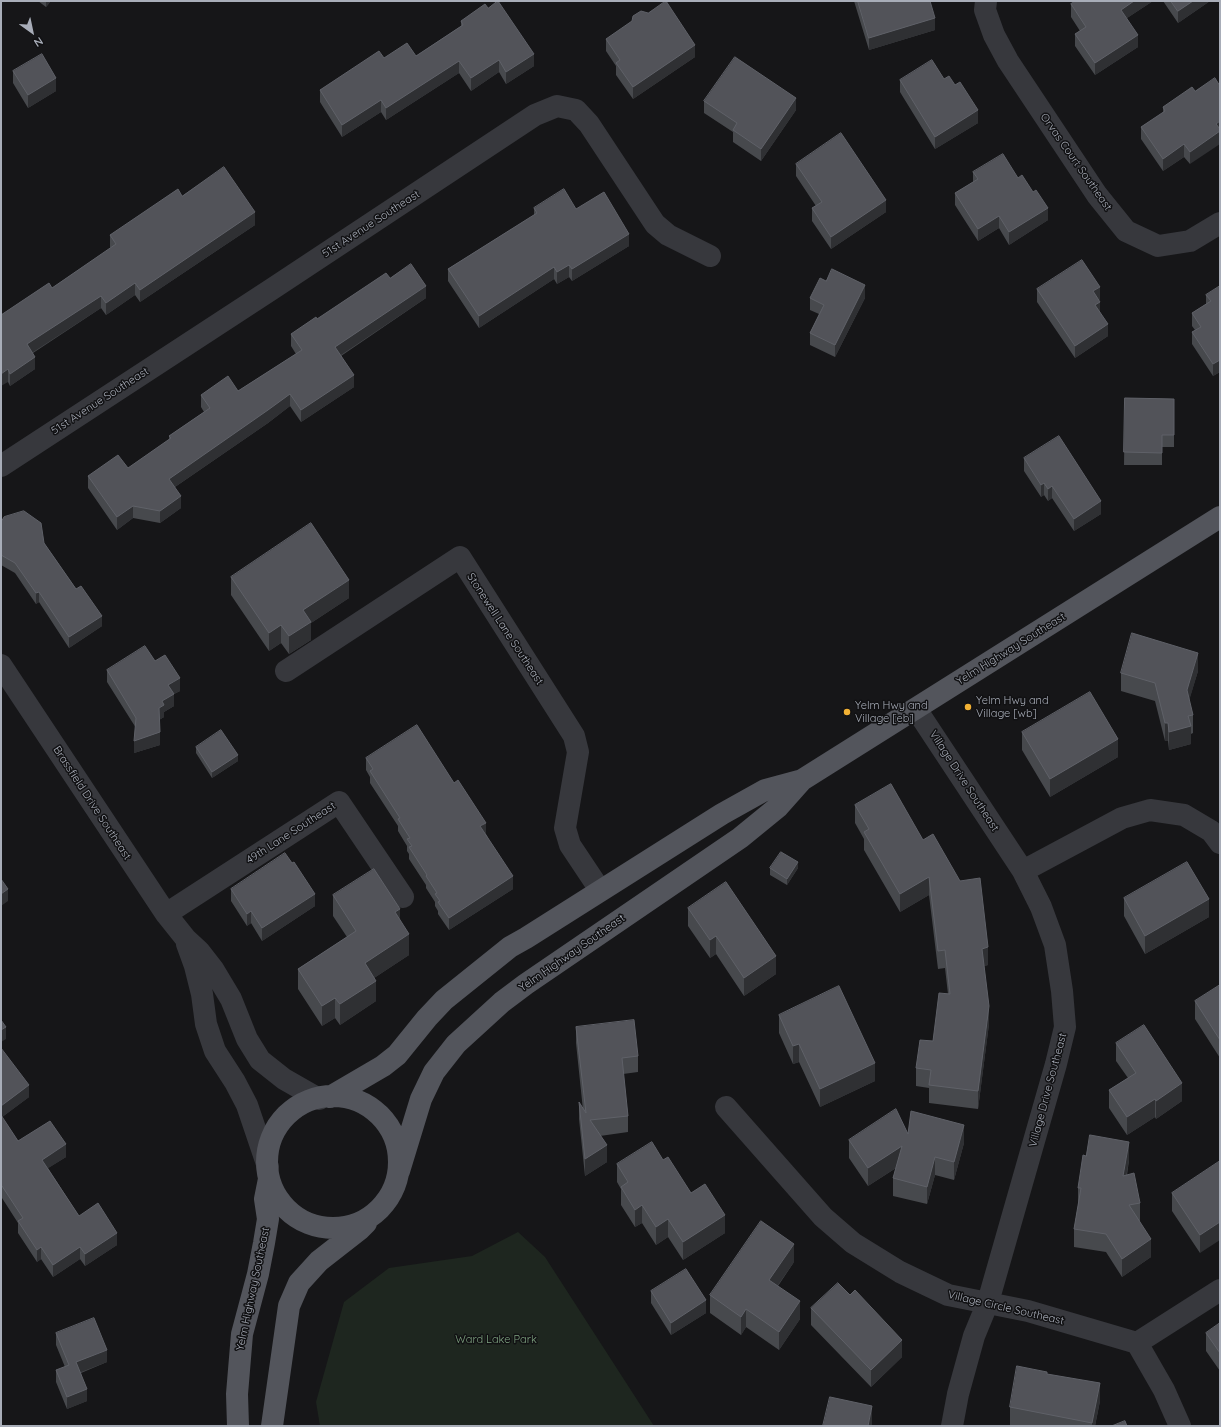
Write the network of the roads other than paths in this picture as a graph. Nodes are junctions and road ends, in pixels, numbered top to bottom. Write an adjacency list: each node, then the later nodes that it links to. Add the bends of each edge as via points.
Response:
1 (986, 1): 2 (street, Orvas Court Southeast, via 985,10 994,35 1008,61 1097,195 1126,231 1158,246 1190,241)
2 (1220, 223)
3 (710, 256): 4 (street, 51st Avenue Southeast, via 668,235 655,224 589,124 576,110 557,106 529,119)
4 (1, 466)
5 (1220, 517): 8 (main road, Yelm Highway Southeast)
6 (1, 665): 14 (street, Brassfield Drive Southeast)
7 (286, 671): 12 (street, Stonewell Lane Southeast, via 460,557 574,736 578,752 565,828 570,845)
8 (916, 709): 9 (main road, Yelm Highway Southeast); 11 (street, Village Drive Southeast)
9 (802, 780): 12 (main road, Yelm Highway Southeast, via 765,790); 19 (main road, Yelm Highway Southeast, via 778,807 740,838 526,984 456,1044 434,1072 421,1099)
10 (1220, 843): 11 (street, via 1211,830 1184,815 1150,810 1122,818)
11 (1023, 871): 22 (street, Village Drive Southeast, via 1041,907 1055,945 1065,1026)
12 (600, 890): 16 (main road, Yelm Highway Southeast, via 510,947 444,1000 397,1055 383,1066)
13 (402, 897): 14 (street, 49th Lane Southeast, via 339,802)
14 (166, 914): 15 (street, Brassfield Drive Southeast)
15 (186, 939): 16 (street, Brassfield Drive Southeast, via 213,969 231,999 247,1040 260,1060 284,1079); 18 (street, Brassfield Drive Southeast, via 195,966 206,1024 215,1052 247,1105)
16 (325, 1098): 18 (main road, via 301,1105 279,1125 268,1152); 19 (main road, via 344,1098 358,1102 371,1108 382,1118 396,1143)
17 (726, 1107): 22 (street, Village Circle Southeast, via 823,1217 853,1243 900,1272 948,1295)
18 (268, 1171): 20 (main road, via 277,1197 287,1210 315,1226 346,1227 361,1222); 24 (main road, Yelm Highway Southeast, via 265,1199 268,1219 258,1274 242,1334 237,1381)
19 (399, 1171): 20 (main road, via 390,1197)
20 (375, 1213): 25 (main road, via 360,1230 319,1261 299,1283 289,1306)
21 (1220, 1290): 23 (street)
22 (988, 1302): 23 (street, Village Circle Southeast); 26 (street, Village Drive Southeast, via 974,1336)
23 (1137, 1343): 27 (street, via 1164,1390)
24 (238, 1426)
25 (272, 1426)
26 (952, 1426)
27 (1180, 1426)

